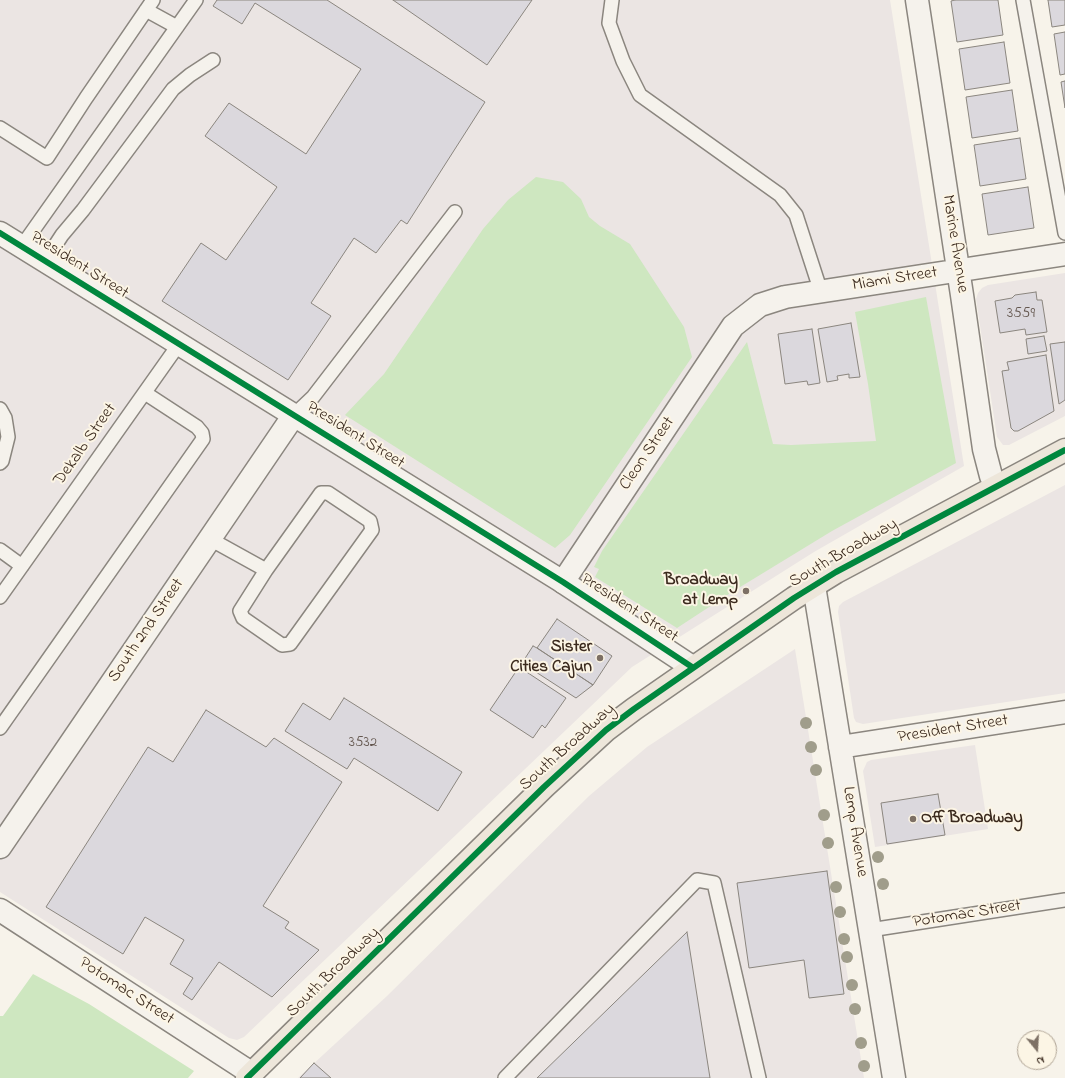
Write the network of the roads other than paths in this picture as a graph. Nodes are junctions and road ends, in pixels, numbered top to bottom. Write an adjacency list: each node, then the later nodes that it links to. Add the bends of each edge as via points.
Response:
1 (196, 0): 6 (lane)
2 (612, 0): 16 (lane, via 609,22 623,61 640,95 780,195 796,215)
3 (917, 0): 15 (street, Marine Avenue)
4 (1022, 0): 11 (lane)
5 (149, 5): 6 (lane); 8 (lane, via 47,158)
6 (177, 27): 12 (lane)
7 (213, 60): 14 (lane, via 173,89)
8 (0, 128)
9 (455, 212): 21 (lane, via 313,397)
10 (0, 233): 12 (street, President Street)
11 (1065, 233)
12 (22, 246): 14 (street, President Street)
13 (1065, 254): 15 (street, Miami Street)
14 (45, 261): 18 (street, President Street)
15 (958, 270): 16 (street, Miami Street); 24 (street, Marine Avenue, via 984,449)
16 (821, 292): 17 (street, Miami Street, via 785,297 760,305)
17 (733, 326): 29 (street, Cleon Street)
18 (179, 344): 19 (lane, Dekalb Street); 21 (street, President Street)
19 (145, 393): 27 (lane, Dekalb Street); 34 (lane, via 197,427 203,439)
20 (0, 409): 23 (lane, via 5,418 8,437)
21 (294, 415): 25 (street, South 2nd Street); 29 (street, President Street)
22 (1065, 450): 24 (main road, South Broadway)
23 (0, 463)
24 (996, 486): 30 (main road, South Broadway)
25 (210, 539): 28 (lane); 36 (street, South 2nd Street)
26 (0, 550): 27 (lane)
27 (22, 566): 31 (lane, Dekalb Street)
28 (266, 570): 28 (lane, via 320,494 328,493 370,521 372,530 290,644 282,645 243,618 240,611)
29 (563, 582): 32 (street, President Street)
30 (814, 586): 32 (main road, South Broadway); 35 (street, Lemp Avenue)
31 (0, 597)
32 (692, 668): 40 (main road, South Broadway, via 628,713 576,756)
33 (1065, 712): 35 (street, President Street)
34 (0, 728)
35 (840, 747): 39 (street, Lemp Avenue)
36 (0, 847)
37 (1065, 900): 39 (lane, Potomac Street)
38 (0, 910): 40 (street, Potomac Street)
39 (870, 930): 43 (street, Lemp Avenue)
40 (249, 1076)
41 (505, 1078): 42 (lane, via 697,880 714,883)
42 (759, 1078)
43 (894, 1078)

